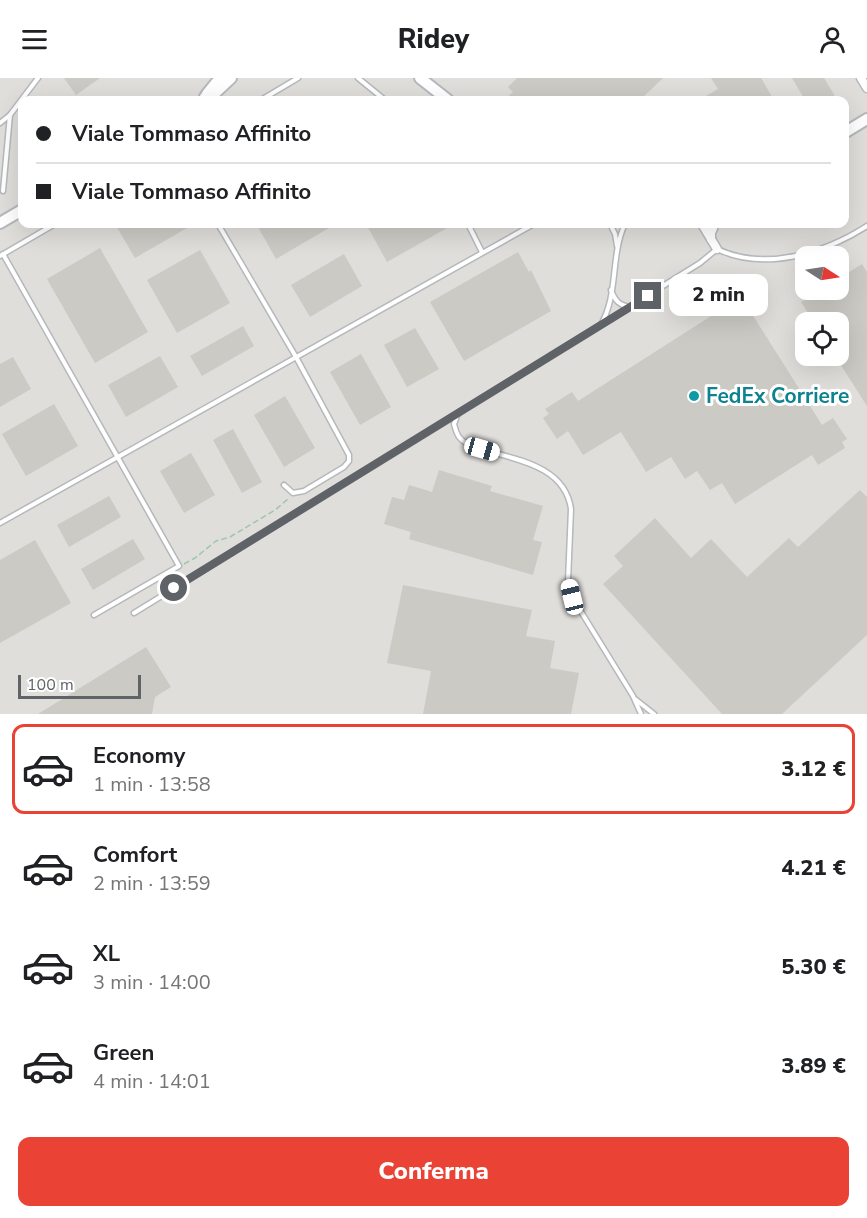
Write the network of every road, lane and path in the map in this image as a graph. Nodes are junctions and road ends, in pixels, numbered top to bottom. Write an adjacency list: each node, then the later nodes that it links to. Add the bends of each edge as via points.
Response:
1 (38, 78): 9 (lane)
2 (220, 78): 10 (street)
3 (231, 78): 11 (street)
4 (298, 78): 12 (lane)
5 (358, 78): 13 (lane)
6 (420, 78): 14 (street)
7 (861, 78): 8 (street)
8 (867, 88)
9 (25, 96)
10 (205, 96)
11 (210, 96)
12 (268, 96)
13 (380, 96)
14 (443, 96)
15 (18, 105): 16 (lane)
16 (10, 116): 18 (lane); 20 (lane)
17 (867, 119): 19 (street)
18 (0, 123)
19 (849, 130)
20 (3, 191)
21 (18, 212): 22 (street)
22 (0, 223)
23 (867, 226): 34 (lane, via 846,239 805,254 763,260)
24 (48, 228): 36 (lane)
25 (220, 228): 40 (lane)
26 (470, 228): 35 (lane)
27 (527, 228): 35 (lane)
28 (612, 228): 33 (lane)
29 (624, 228): 33 (lane)
30 (704, 228): 32 (street)
31 (713, 228): 32 (street)
32 (711, 239): 34 (street)
33 (617, 249): 37 (lane)
34 (717, 249): 38 (lane)
35 (482, 252): 40 (lane)
36 (1, 255): 42 (lane)
37 (611, 290): 38 (lane, via 614,299); 39 (lane)
38 (630, 307): 39 (lane)
39 (599, 327): 41 (lane)
40 (296, 357): 42 (lane); 44 (lane, via 349,461 304,491)
41 (458, 413): 47 (lane); 49 (lane, via 454,424 459,437 469,445 520,460 562,484 570,509 568,580 572,597)
42 (118, 457): 45 (lane); 46 (lane)
43 (284, 485): 44 (lane)
44 (293, 493): 46 (path, via 274,510)
45 (0, 523)
46 (178, 566): 48 (lane)
47 (134, 613)
48 (94, 615)
49 (633, 696): 50 (lane); 51 (lane)
50 (641, 714)
51 (654, 714)

